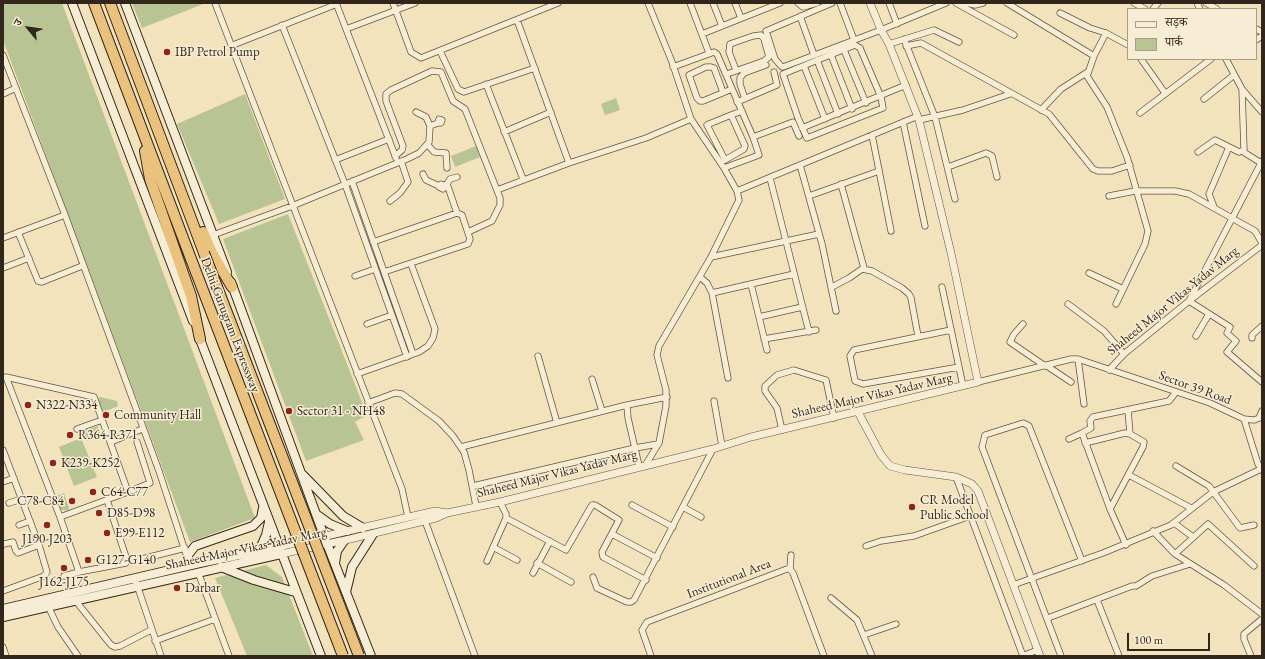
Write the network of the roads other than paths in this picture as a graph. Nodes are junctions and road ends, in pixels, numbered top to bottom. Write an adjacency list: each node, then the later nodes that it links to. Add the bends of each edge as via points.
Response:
1 (72, 3): 193 (main road)
2 (94, 3): 103 (highway, Delhi-Gurugram Expressway)
3 (125, 3): 153 (main road)
4 (215, 3): 48 (street)
5 (337, 3): 36 (street); 38 (street)
6 (393, 3): 30 (street)
7 (415, 3): 30 (street)
8 (558, 3): 34 (street)
9 (648, 3): 64 (street)
10 (690, 3): 41 (street)
11 (713, 3): 37 (street)
12 (735, 3): 33 (street)
13 (780, 3): 33 (street)
14 (798, 3): 15 (street, via 803,7)
15 (817, 3)
16 (832, 3): 32 (street)
17 (840, 3): 44 (street)
18 (870, 3): 39 (street)
19 (889, 3): 35 (street)
20 (946, 3): 35 (street)
21 (956, 3): 42 (street)
22 (967, 3): 23 (street)
23 (983, 3)
24 (1007, 3): 56 (street)
25 (1134, 3): 28 (street)
26 (1206, 3): 29 (street)
27 (111, 5): 144 (highway, Delhi-Gurugram Expressway)
28 (1143, 8)
29 (1215, 8)
30 (396, 11): 38 (street); 51 (street, via 411,52 415,56 421,58)
31 (1060, 13): 40 (street)
32 (800, 16): 54 (street); 54 (street, via 766,31 772,52 778,64 783,67)
33 (741, 18): 37 (street)
34 (517, 20): 51 (street); 66 (street)
35 (897, 24): 39 (street)
36 (282, 25): 48 (street); 116 (street)
37 (722, 26): 41 (street)
38 (346, 29): 110 (street)
39 (881, 30): 44 (street); 46 (street)
40 (1106, 33): 47 (street); 56 (street)
41 (702, 34): 52 (street)
42 (1014, 35)
43 (904, 39): 45 (street, via 934,30); 46 (street); 49 (street)
44 (854, 40): 54 (street)
45 (959, 42)
46 (890, 44): 73 (street)
47 (1127, 44)
48 (233, 45): 142 (street)
49 (906, 46): 80 (street, via 921,42); 97 (street)
50 (844, 50): 55 (street); 81 (street, via 859,46); 86 (street)
51 (440, 51): 72 (street, via 460,91 464,92)
52 (709, 53): 64 (street); 70 (street, via 718,54)
53 (3, 55): 74 (street)
54 (814, 55)
55 (831, 55): 57 (street); 88 (street)
56 (1094, 56): 69 (street)
57 (817, 60): 63 (street); 95 (street)
58 (1142, 60): 65 (street)
59 (1150, 60): 65 (street)
60 (1210, 60): 78 (street)
61 (1226, 60): 71 (street)
62 (766, 65): 82 (street, via 744,73 740,78)
63 (804, 66): 100 (street); 105 (street, via 783,74)
64 (674, 67): 99 (street)
65 (1147, 67): 78 (street)
66 (535, 68): 72 (street); 92 (street)
67 (736, 70): 67 (street, via 769,57 761,35 730,44 729,52); 70 (street)
68 (774, 72): 82 (street, via 777,85)
69 (1086, 73): 89 (street, via 1061,89); 121 (street, via 1107,107)
70 (727, 74): 75 (street)
71 (1234, 75): 76 (street); 83 (street)
72 (486, 84): 106 (street)
73 (906, 85): 81 (street); 98 (street)
74 (16, 88): 79 (street); 146 (street)
75 (732, 88): 77 (street); 84 (street)
76 (1242, 89): 87 (street); 113 (street, via 1245,147)
77 (723, 92): 77 (street, via 700,101 689,75 706,67 714,68)
78 (1165, 93): 94 (street)
79 (3, 94)
80 (1010, 94): 89 (street); 97 (street)
81 (881, 97): 86 (street); 105 (street, via 884,105 881,110 809,138 805,136)
82 (745, 99): 84 (street)
83 (1204, 99)
84 (738, 102): 90 (street)
85 (1262, 102): 87 (street)
86 (866, 103): 88 (street)
87 (1257, 107): 93 (street)
88 (852, 109): 95 (street)
89 (1041, 110): 121 (street, via 1053,117 1093,169 1112,170)
90 (742, 111): 96 (street); 109 (street)
91 (416, 112): 104 (street, via 426,117)
92 (551, 112): 106 (street); 119 (street)
93 (1262, 112)
94 (1140, 113)
95 (838, 114): 100 (street)
96 (731, 115): 96 (street, via 707,125 725,160 745,146)
97 (935, 117): 98 (street); 122 (street)
98 (918, 118): 102 (street); 208 (street, via 951,253)
99 (691, 119): 119 (street, via 646,138); 124 (street)
100 (825, 119): 105 (street)
101 (438, 122): 104 (street)
102 (902, 122): 107 (street); 148 (street)
103 (141, 125): 193 (highway, via 150,179 191,296); 343 (highway, Delhi-Gurugram Expressway, bridge)
104 (430, 126): 111 (street)
105 (802, 128)
106 (504, 132): 130 (street)
107 (872, 135): 120 (street); 125 (street)
108 (799, 136): 109 (street, via 793,122)
109 (753, 137): 124 (street, via 759,155)
110 (389, 139): 115 (street); 116 (street)
111 (428, 145): 117 (street, via 419,153); 123 (street, via 434,152 446,154)
112 (1229, 147): 113 (street); 114 (street, via 1215,140); 143 (street, via 1209,194)
113 (1242, 151): 118 (street)
114 (1198, 152)
115 (395, 156): 117 (street); 135 (street, via 402,150 402,146 386,101 386,94 437,70 441,72 453,101 465,109)
116 (335, 160): 132 (street)
117 (400, 162): 131 (street); 141 (street, via 408,182)
118 (1262, 162): 147 (street)
119 (569, 163): 130 (street)
120 (800, 165): 129 (street); 138 (street)
121 (1130, 165): 137 (street)
122 (948, 167): 127 (street, via 986,153 992,156); 140 (street)
123 (447, 168)
124 (724, 168): 136 (street)
125 (879, 171): 133 (street); 149 (street)
126 (423, 174): 134 (street, via 426,180)
127 (997, 177)
128 (457, 178): 134 (street, via 450,179)
129 (770, 178): 136 (street); 155 (street)
130 (523, 179): 135 (street)
131 (352, 181): 132 (street); 156 (street)
132 (344, 184): 142 (street); 164 (street)
133 (841, 184): 138 (street); 163 (street)
134 (444, 185): 145 (street)
135 (497, 190): 151 (street, via 501,202 494,219)
136 (737, 191): 158 (street, via 738,205)
137 (1135, 191): 139 (street); 143 (street, via 1183,192); 174 (street, via 1148,231)
138 (809, 196): 152 (street)
139 (1109, 196)
140 (955, 199)
141 (390, 201)
142 (292, 206): 153 (street); 204 (street)
143 (1214, 207): 147 (street)
144 (187, 210): 171 (highway, via 203,232 212,253); 344 (highway, Delhi-Gurugram Expressway, bridge)
145 (458, 213): 151 (street, via 462,215); 156 (street)
146 (64, 215): 150 (street); 161 (street)
147 (1232, 217): 157 (street, via 1256,231); 176 (street)
148 (925, 226)
149 (890, 231)
150 (18, 232): 154 (street); 159 (street)
151 (468, 232): 160 (street, via 468,244)
152 (819, 234): 155 (street); 172 (street)
153 (213, 235): 171 (main road)
154 (3, 238)
155 (786, 241): 158 (street); 167 (street)
156 (374, 242): 165 (street)
157 (1262, 244): 176 (street, Shaheed Major Vikas Yadav Marg)
158 (711, 257): 169 (street)
159 (29, 258): 161 (street, via 36,278 42,282); 162 (street)
160 (411, 264): 165 (street); 196 (street, via 435,329 428,346)
161 (82, 266): 228 (street)
162 (3, 268)
163 (864, 268): 172 (street); 190 (street, via 909,294)
164 (375, 269): 168 (street); 182 (street)
165 (384, 272): 196 (street)
166 (1089, 273): 174 (street)
167 (794, 274): 170 (street); 179 (street)
168 (355, 276)
169 (700, 277): 175 (street); 213 (street, via 659,346 658,361)
170 (751, 284): 175 (street); 183 (street)
171 (232, 286): 245 (main road)
172 (832, 287): 180 (street)
173 (942, 287): 188 (street)
174 (1123, 289): 178 (street)
175 (712, 292): 206 (street)
176 (1189, 301): 181 (street); 197 (street, Shaheed Major Vikas Yadav Marg)
177 (1068, 304): 197 (street, via 1104,331)
178 (1116, 304)
179 (802, 307): 183 (street); 189 (street)
180 (836, 311)
181 (1209, 314): 191 (street); 210 (street, via 1230,327 1228,333 1236,340 1227,352)
182 (392, 315): 184 (street); 199 (street)
183 (759, 317): 194 (street)
184 (367, 324)
185 (1023, 324): 201 (street, via 1010,342)
186 (1262, 326): 192 (street)
187 (816, 330): 189 (street)
188 (951, 330): 190 (street); 202 (street)
189 (808, 332): 194 (street)
190 (918, 336): 202 (street, via 854,350 850,356 855,381 863,384)
191 (1196, 336)
192 (1252, 338)
193 (200, 339): 258 (main road)
194 (764, 340): 195 (street)
195 (767, 350)
196 (413, 354): 199 (street)
197 (1124, 354): 203 (street, Shaheed Major Vikas Yadav Marg)
198 (538, 356): 226 (street)
199 (407, 357): 204 (street)
200 (1078, 358): 201 (street, Shaheed Major Vikas Yadav Marg); 203 (street, Shaheed Major Vikas Yadav Marg); 216 (street)
201 (1046, 366): 208 (street, Shaheed Major Vikas Yadav Marg); 209 (street)
202 (959, 367): 211 (street)
203 (1108, 370): 212 (street, Sector 39 Road)
204 (357, 374): 215 (street)
205 (4, 377): 225 (street, via 94,397); 266 (street)
206 (728, 378)
207 (592, 379): 219 (street)
208 (978, 382): 211 (street, Shaheed Major Vikas Yadav Marg)
209 (1071, 382)
210 (1262, 382)
211 (963, 386): 221 (street, Shaheed Major Vikas Yadav Marg)
212 (1176, 392): 218 (street, via 1169,401); 224 (street, Sector 39 Road, via 1210,403)
213 (667, 397): 217 (street); 236 (street)
214 (714, 401): 237 (street)
215 (368, 404): 238 (street, via 395,393 402,394 439,421); 267 (street, via 402,489)
216 (1084, 404)
217 (627, 405): 219 (street); 239 (street)
218 (1128, 410): 230 (street, via 1093,417 1090,421 1091,428); 231 (street)
219 (602, 411): 226 (street)
220 (1262, 411): 223 (street)
221 (858, 412): 222 (street, Shaheed Major Vikas Yadav Marg); 247 (street, via 881,455 890,466)
222 (834, 418): 229 (street, Shaheed Major Vikas Yadav Marg); 229 (street, via 826,380 794,370 777,375 765,386 765,391 777,408)
223 (1261, 418): 224 (street)
224 (1244, 419): 244 (street)
225 (102, 420): 227 (street); 233 (street)
226 (557, 423): 238 (street)
227 (77, 429)
228 (140, 430): 233 (street); 291 (street)
229 (782, 430): 237 (street, Shaheed Major Vikas Yadav Marg)
230 (1082, 433): 232 (street); 235 (street)
231 (1130, 434): 235 (street, via 1124,433); 246 (street, via 1144,442)
232 (1069, 439)
233 (110, 440): 251 (street)
234 (137, 442): 251 (street, via 150,483)
235 (1085, 442): 262 (street)
236 (658, 444): 239 (street); 242 (street)
237 (722, 446): 240 (street, Shaheed Major Vikas Yadav Marg)
238 (461, 447): 250 (street)
239 (635, 448): 242 (street); 250 (street)
240 (713, 449): 242 (street, Shaheed Major Vikas Yadav Marg); 260 (street)
241 (3, 450): 248 (street)
242 (642, 465): 255 (street, Shaheed Major Vikas Yadav Marg)
243 (1176, 466): 252 (street, via 1204,482)
244 (1261, 469): 252 (street)
245 (301, 473): 263 (main road); 277 (main road, via 342,516)
246 (1129, 475): 261 (street); 262 (street)
247 (956, 477): 265 (street); 318 (street, via 972,484 978,491)
248 (14, 478): 249 (street); 253 (street)
249 (3, 482)
250 (473, 486): 259 (street)
251 (128, 492): 254 (street)
252 (1213, 492): 261 (street); 275 (street, via 1240,528)
253 (22, 499): 256 (street); 270 (street)
254 (108, 500): 266 (street); 309 (street, via 127,562)
255 (500, 502): 259 (street, Shaheed Major Vikas Yadav Marg); 269 (street)
256 (9, 503)
257 (632, 505): 276 (street)
258 (263, 506): 272 (main road); 304 (main road, via 261,518 253,526 195,546 188,555)
259 (476, 506): 264 (street, Shaheed Major Vikas Yadav Marg)
260 (683, 507): 268 (street); 276 (street)
261 (1192, 508): 273 (street)
262 (1110, 509): 288 (street)
263 (316, 513): 278 (main road, via 330,524); 283 (main road)
264 (447, 513): 267 (street, Shaheed Major Vikas Yadav Marg, via 435,510); 271 (street, Shaheed Major Vikas Yadav Marg)
265 (970, 516): 289 (street, via 914,536); 350 (street)
266 (60, 517): 309 (street)
267 (408, 517): 277 (street, Shaheed Major Vikas Yadav Marg)
268 (701, 517)
269 (506, 518): 285 (street); 290 (street)
270 (30, 521): 274 (street); 287 (street)
271 (425, 521): 280 (street, Shaheed Major Vikas Yadav Marg); 346 (street)
272 (269, 522): 292 (main road); 294 (main road)
273 (1174, 523): 279 (street); 282 (street)
274 (19, 525)
275 (1254, 525)
276 (673, 527): 296 (street)
277 (363, 528): 278 (street, Shaheed Major Vikas Yadav Marg)
278 (347, 531): 283 (street, Shaheed Major Vikas Yadav Marg)
279 (1153, 531): 288 (street); 293 (street)
280 (373, 534): 284 (street, Shaheed Major Vikas Yadav Marg); 321 (main road, via 352,567)
281 (612, 534): 285 (street, via 619,520 594,505 567,549 564,550); 296 (street); 315 (street, via 602,552 603,557)
282 (1193, 537): 293 (street); 305 (street, via 1205,526 1211,525)
283 (326, 540): 284 (street, Shaheed Major Vikas Yadav Marg); 292 (street, Shaheed Major Vikas Yadav Marg); 301 (main road)
284 (344, 540): 301 (main road)
285 (550, 541): 302 (street)
286 (4, 544): 287 (street, via 13,542 18,553)
287 (39, 545): 319 (street, via 47,575)
288 (1126, 545): 300 (street)
289 (866, 546)
290 (493, 547): 298 (street); 299 (street)
291 (185, 548): 297 (street); 304 (street)
292 (280, 551): 294 (main road, Shaheed Major Vikas Yadav Marg); 308 (main road)
293 (1175, 554): 303 (street)
294 (260, 555): 304 (main road, Shaheed Major Vikas Yadav Marg); 306 (main road, Shaheed Major Vikas Yadav Marg); 308 (main road, via 275,561)
295 (791, 556): 307 (street)
296 (657, 558): 315 (street)
297 (138, 560)
298 (517, 560)
299 (486, 561)
300 (1082, 561): 314 (street); 314 (street, via 1029,426 1023,423 985,435 982,447)
301 (335, 563): 321 (main road)
302 (537, 564): 311 (street); 316 (street)
303 (1190, 564): 324 (street, via 1152,576 1136,586); 327 (street, via 1224,585)
304 (188, 565): 317 (main road, Shaheed Major Vikas Yadav Marg)
305 (1254, 566)
306 (221, 567): 310 (main road, Shaheed Major Vikas Yadav Marg); 320 (main road)
307 (790, 569): 347 (street, Institutional Area, via 646,622 642,630); 348 (street, Institutional Area)
308 (287, 570): 320 (main road)
309 (79, 572): 312 (street)
310 (198, 572): 317 (main road, Shaheed Major Vikas Yadav Marg); 330 (street)
311 (532, 573)
312 (64, 576)
313 (593, 577): 315 (street, via 597,588 631,602)
314 (1032, 578): 318 (street); 329 (street)
315 (646, 580)
316 (571, 582)
317 (136, 583): 323 (main road, Shaheed Major Vikas Yadav Marg); 326 (main road, Shaheed Major Vikas Yadav Marg); 333 (street)
318 (1013, 585): 337 (street)
319 (3, 591)
320 (295, 592): 342 (main road)
321 (346, 592): 345 (main road)
322 (831, 598): 334 (street, via 857,620)
323 (74, 600): 325 (main road, Shaheed Major Vikas Yadav Marg); 333 (street, via 115,647)
324 (1097, 600): 329 (street); 352 (street)
325 (48, 606): 328 (main road, Shaheed Major Vikas Yadav Marg); 339 (street, via 58,627)
326 (3, 609)
327 (1262, 614)
328 (3, 617)
329 (1048, 618): 351 (street)
330 (214, 619): 335 (street); 341 (street)
331 (1262, 619): 353 (street, via 1244,634)
332 (896, 624): 334 (street)
333 (151, 630): 335 (street)
334 (864, 635): 349 (street)
335 (155, 641): 340 (street)
336 (3, 647): 338 (street)
337 (1039, 653): 350 (street)
338 (6, 656)
339 (78, 656)
340 (161, 656)
341 (229, 656)
342 (321, 656)
343 (344, 656)
344 (359, 656)
345 (371, 656)
346 (475, 656)
347 (651, 656)
348 (824, 656)
349 (872, 656)
350 (1023, 656)
351 (1061, 656)
352 (1119, 656)
353 (1251, 656)

